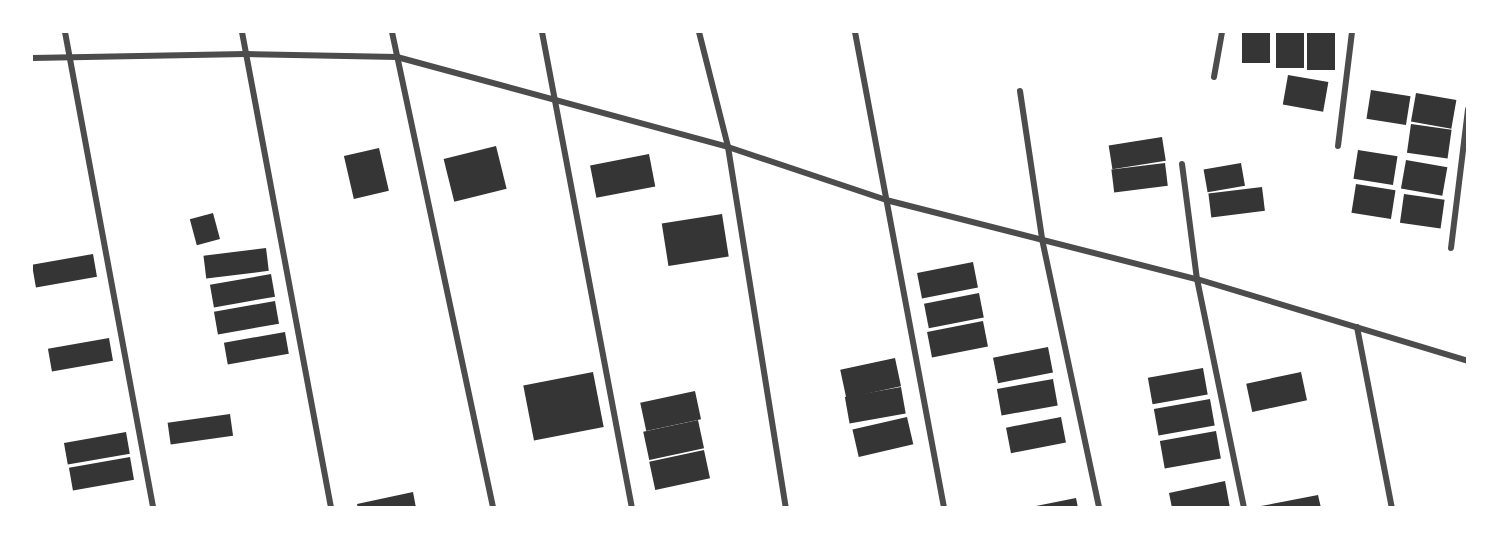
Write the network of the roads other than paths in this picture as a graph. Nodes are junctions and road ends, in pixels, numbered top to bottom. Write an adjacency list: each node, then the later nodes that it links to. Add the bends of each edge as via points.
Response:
1 (65, 32): 10 (street)
2 (242, 32): 9 (street)
3 (392, 32): 11 (street)
4 (542, 32): 15 (street)
5 (699, 32): 18 (street)
6 (855, 32): 20 (street)
7 (1222, 32): 13 (street)
8 (1352, 32): 17 (street)
9 (246, 54): 10 (street); 11 (street); 27 (street)
10 (69, 56): 12 (street); 26 (street)
11 (397, 57): 15 (street); 28 (street)
12 (32, 58)
13 (1214, 77)
14 (1020, 91): 21 (street)
15 (556, 100): 18 (street); 29 (street)
16 (1467, 109): 22 (street)
17 (1338, 146)
18 (728, 147): 20 (street); 30 (street)
19 (1182, 164): 23 (street)
20 (886, 200): 21 (street); 31 (street)
21 (1042, 239): 23 (street); 32 (street)
22 (1451, 248)
23 (1197, 279): 24 (street); 33 (street)
24 (1357, 327): 25 (street); 34 (street)
25 (1467, 361)
26 (153, 507)
27 (331, 507)
28 (493, 507)
29 (632, 507)
30 (786, 507)
31 (944, 507)
32 (1099, 507)
33 (1244, 507)
34 (1392, 507)

